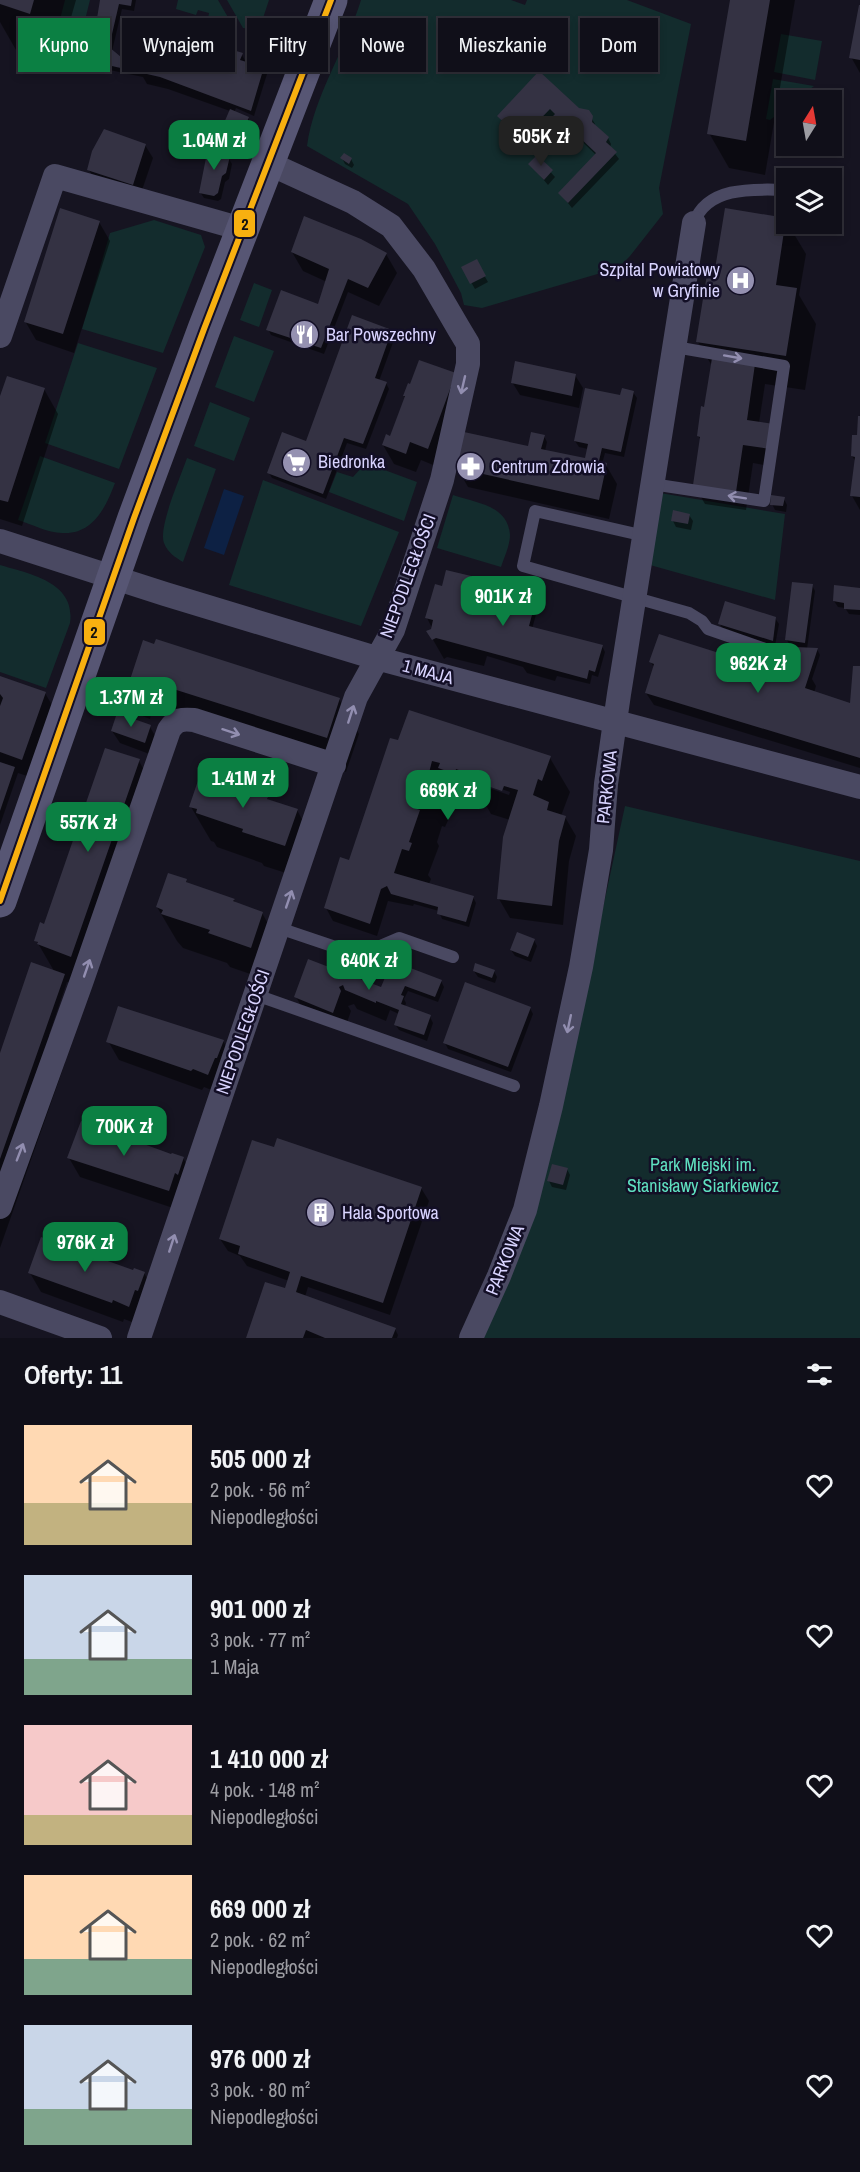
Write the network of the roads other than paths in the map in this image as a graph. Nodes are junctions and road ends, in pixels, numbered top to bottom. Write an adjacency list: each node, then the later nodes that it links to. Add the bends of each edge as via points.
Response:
1 (331, 0): 2 (main road)
2 (268, 164): 5 (main road); 14 (street, NIEPODLEGŁOŚCI, one-way to 14, via 353,202 391,226 424,268 468,344 468,364 442,480 393,630)
3 (776, 190): 4 (lane, via 722,195 703,206)
4 (694, 223): 7 (street, PARKOWA)
5 (242, 229): 6 (street, via 55,176); 11 (main road)
6 (0, 336)
7 (675, 347): 8 (street, PARKOWA); 8 (lane, one-way to 8, via 784,366 764,501)
8 (652, 484): 9 (street, PARKOWA)
9 (645, 536): 12 (street, PARKOWA); 12 (lane, via 535,511 523,566)
10 (0, 541): 11 (street, 1 MAJA)
11 (113, 577): 14 (street, 1 MAJA); 18 (main road)
12 (635, 597): 13 (lane, via 689,613 708,629); 15 (street, PARKOWA)
13 (774, 652)
14 (376, 658): 15 (street, 1 MAJA); 16 (street, NIEPODLEGŁOŚCI, one-way to 14, via 356,698)
15 (615, 721): 17 (street, 1 MAJA); 27 (street, PARKOWA, one-way to 27, via 601,850 551,1106 525,1210)
16 (334, 765): 19 (street, NIEPODLEGŁOŚCI, one-way to 16); 23 (street, one-way to 16, via 174,722 194,720)
17 (860, 787)
18 (0, 901)
19 (279, 928): 20 (lane, via 359,955 399,938); 21 (street, NIEPODLEGŁOŚCI)
20 (453, 957)
21 (256, 995): 22 (lane); 26 (street, NIEPODLEGŁOŚCI, one-way to 21)
22 (514, 1086)
23 (0, 1207)
24 (0, 1302): 25 (street)
25 (100, 1338)
26 (140, 1338)
27 (471, 1338)

